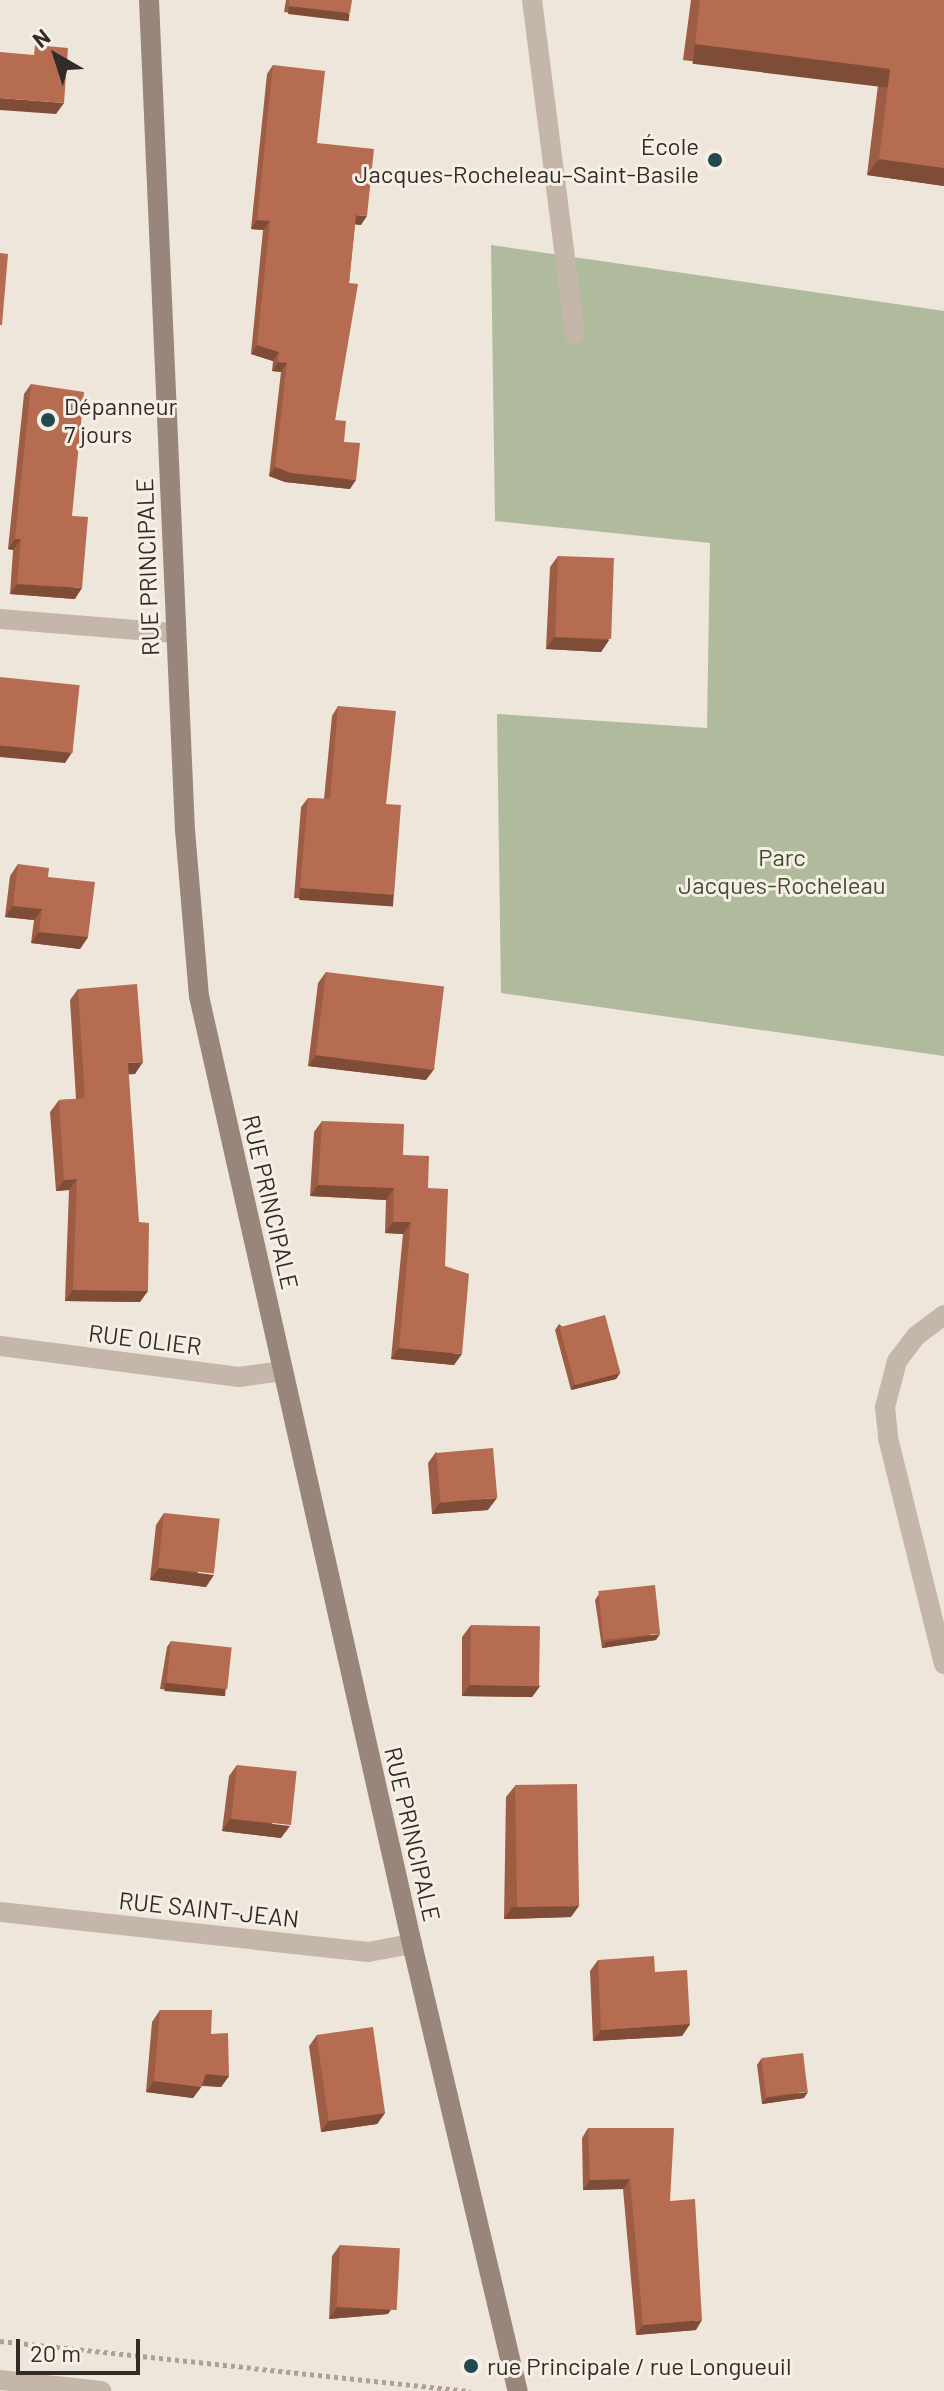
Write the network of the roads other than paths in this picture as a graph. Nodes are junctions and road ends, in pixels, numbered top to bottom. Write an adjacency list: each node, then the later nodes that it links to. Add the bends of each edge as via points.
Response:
1 (149, 0): 5 (street, RUE PRINCIPALE)
2 (532, 0): 3 (street)
3 (575, 334)
4 (0, 619): 5 (street)
5 (175, 633): 8 (street, RUE PRINCIPALE, via 199,996)
6 (944, 1315): 9 (street, via 906,1348 891,1376 885,1407 888,1438)
7 (0, 1346): 8 (street, RUE OLIER, via 239,1377)
8 (283, 1371): 11 (street, RUE PRINCIPALE)
9 (944, 1664)
10 (0, 1912): 11 (street, RUE SAINT-JEAN, via 368,1952)
11 (412, 1944): 14 (street, RUE PRINCIPALE)
12 (0, 2380): 13 (street)
13 (101, 2391)
14 (518, 2391)

